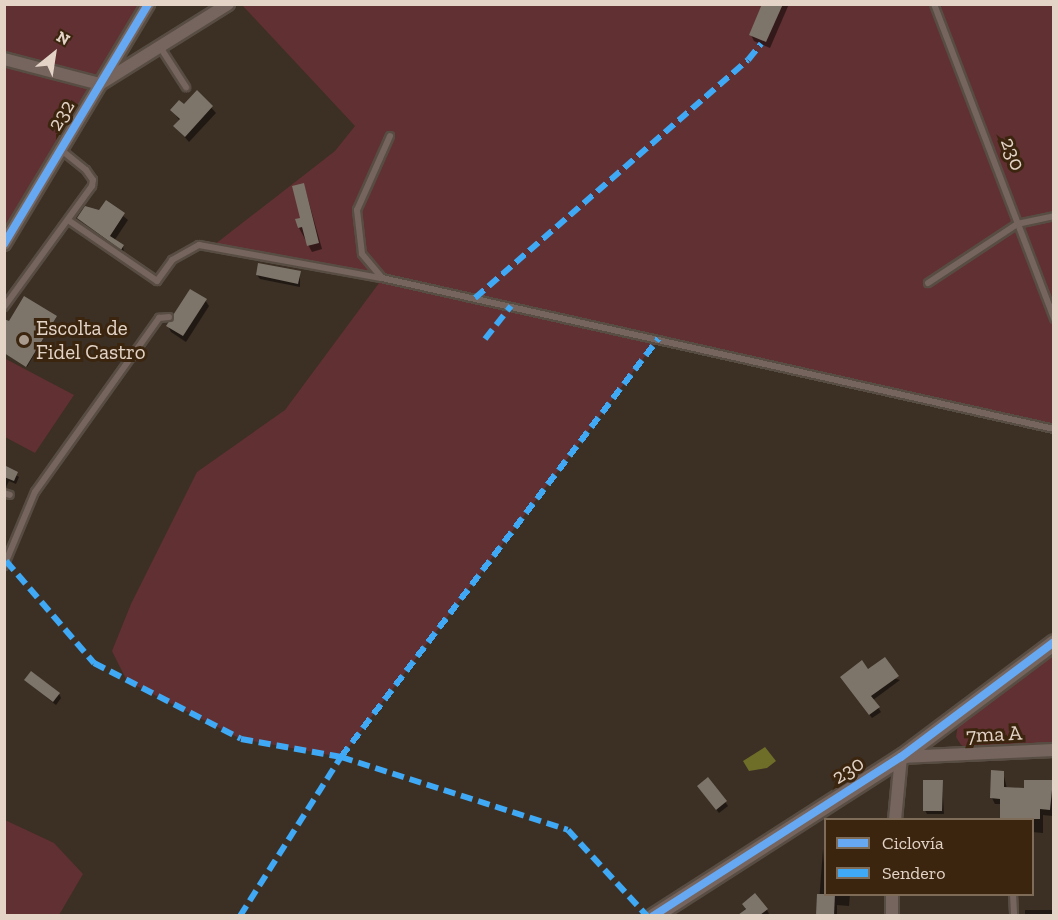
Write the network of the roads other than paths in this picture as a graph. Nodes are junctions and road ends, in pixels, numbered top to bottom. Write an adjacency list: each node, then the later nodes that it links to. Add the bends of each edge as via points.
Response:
1 (148, 4): 6 (street, 232)
2 (228, 4): 4 (street)
3 (934, 4): 12 (lane, 230)
4 (160, 47): 6 (street); 7 (lane)
5 (4, 59): 6 (street)
6 (100, 84): 9 (street, 232)
7 (186, 87)
8 (390, 136): 14 (lane, via 357,210 362,254)
9 (61, 150): 11 (lane, via 93,180); 13 (street, 232)
10 (1053, 216): 12 (lane)
11 (68, 220): 14 (lane, via 157,281 172,260 199,245); 16 (lane)
12 (1017, 224): 15 (lane); 18 (lane, 230)
13 (4, 244)
14 (382, 278): 19 (lane)
15 (928, 283)
16 (4, 308)
17 (169, 316): 20 (lane, via 159,318 35,492)
18 (1053, 319)
19 (1053, 429)
20 (4, 566)
21 (1053, 642): 23 (street, 230)
22 (1053, 750): 23 (street, 7ma A)
23 (901, 757): 24 (street); 27 (street, 230)
24 (895, 818)
25 (892, 896): 28 (street)
26 (1013, 896): 29 (lane)
27 (653, 915)
28 (892, 915)
29 (1014, 915)

